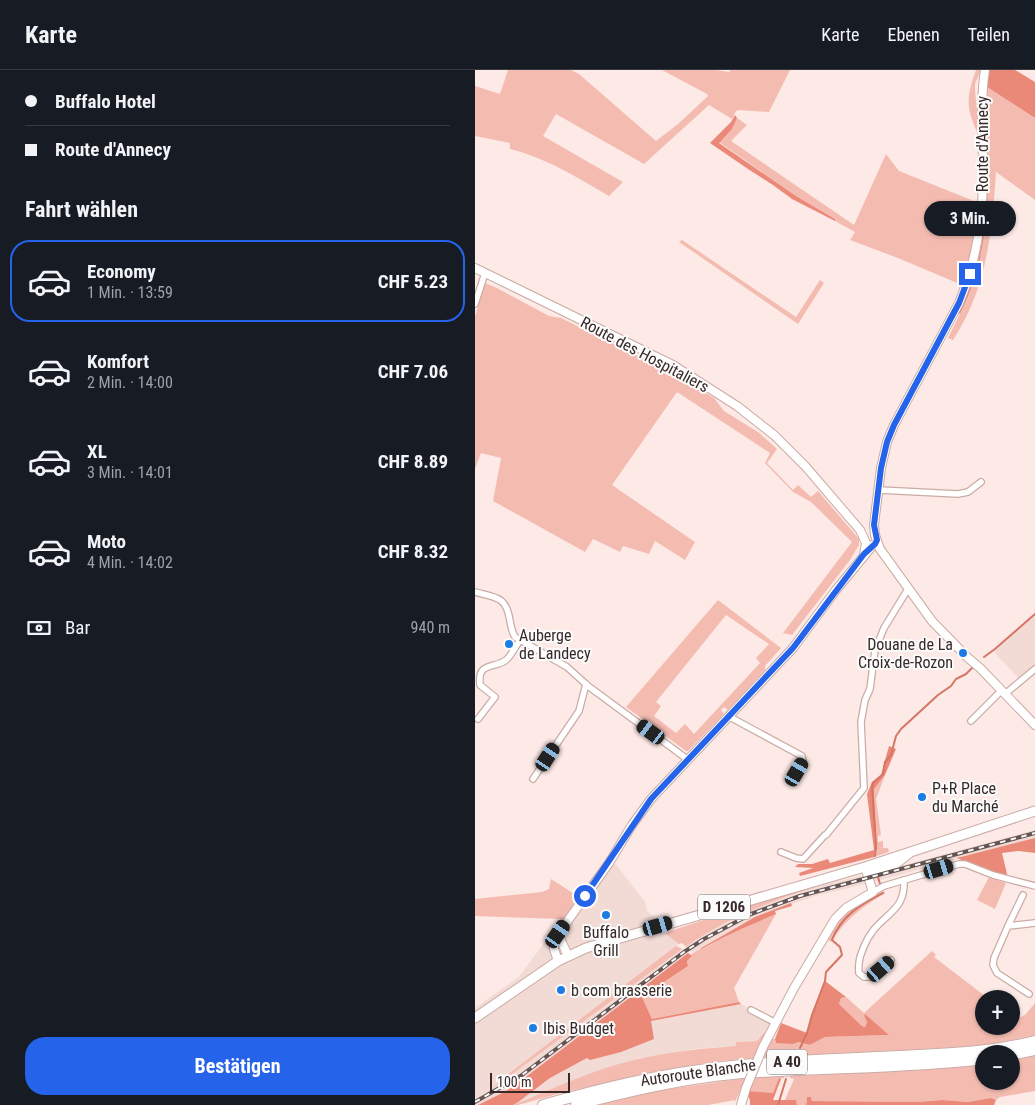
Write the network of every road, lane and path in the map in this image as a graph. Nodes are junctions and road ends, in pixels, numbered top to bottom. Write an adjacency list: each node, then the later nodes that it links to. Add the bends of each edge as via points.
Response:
1 (985, 70): 6 (street, Route d'Annecy, via 981,105 982,212 972,268 959,303 890,434)
2 (475, 268): 3 (street, Route des Hospitaliers)
3 (485, 273): 4 (street); 7 (street, Route des Hospitaliers, via 658,357 716,391 787,448)
4 (475, 304)
5 (981, 482): 6 (street, via 968,492 957,494)
6 (879, 490): 7 (street, Route d'Annecy)
7 (872, 540): 8 (street); 14 (street, Route d'Annecy, via 793,648)
8 (908, 589): 13 (street, via 932,621); 23 (street, via 884,628 875,650 870,689 861,722 864,788 803,859)
9 (475, 592): 10 (street, via 503,602 509,611 513,635)
10 (520, 640): 12 (street, via 567,667); 15 (street, via 507,660 487,666 483,671 481,685 495,697)
11 (1035, 669): 13 (street)
12 (586, 684): 18 (street); 19 (street, via 579,710)
13 (1003, 692): 16 (street); 17 (street)
14 (728, 716): 18 (street, Route d'Annecy); 20 (street, via 802,756 803,762)
15 (479, 719)
16 (971, 721)
17 (1035, 725)
18 (687, 759): 31 (street, Route d'Annecy, via 651,799)
19 (533, 779)
20 (791, 781)
21 (1035, 812): 22 (main road, D 1206)
22 (913, 851): 24 (main road, D 1206); 24 (street, via 896,864)
23 (781, 852)
24 (866, 870): 27 (street); 32 (main road, D 1206, via 606,941)
25 (904, 880): 26 (street, via 965,864); 27 (street); 33 (street, via 899,905 867,939 859,961 859,973 871,977)
26 (1035, 886)
27 (873, 892): 38 (street, via 846,908 835,919)
28 (1023, 895): 30 (street)
29 (1035, 923): 30 (street)
30 (1008, 926): 35 (street, via 993,965 997,973)
31 (558, 934): 32 (street); 34 (street, via 553,943)
32 (568, 956): 34 (main road, D 1206)
33 (891, 960)
34 (558, 961): 37 (main road, D 1206)
35 (1029, 994)
36 (751, 1010): 38 (street)
37 (475, 1018)
38 (775, 1023): 45 (street, bridge)
39 (1035, 1041): 43 (highway, Autoroute Blanche / A 40, via 956,1053 709,1068 647,1078)
40 (1035, 1050): 41 (highway)
41 (1020, 1053)
42 (975, 1060): 44 (highway, Autoroute Blanche / A 40, via 714,1076 646,1087)
43 (543, 1105)
44 (576, 1105)
45 (740, 1105)

